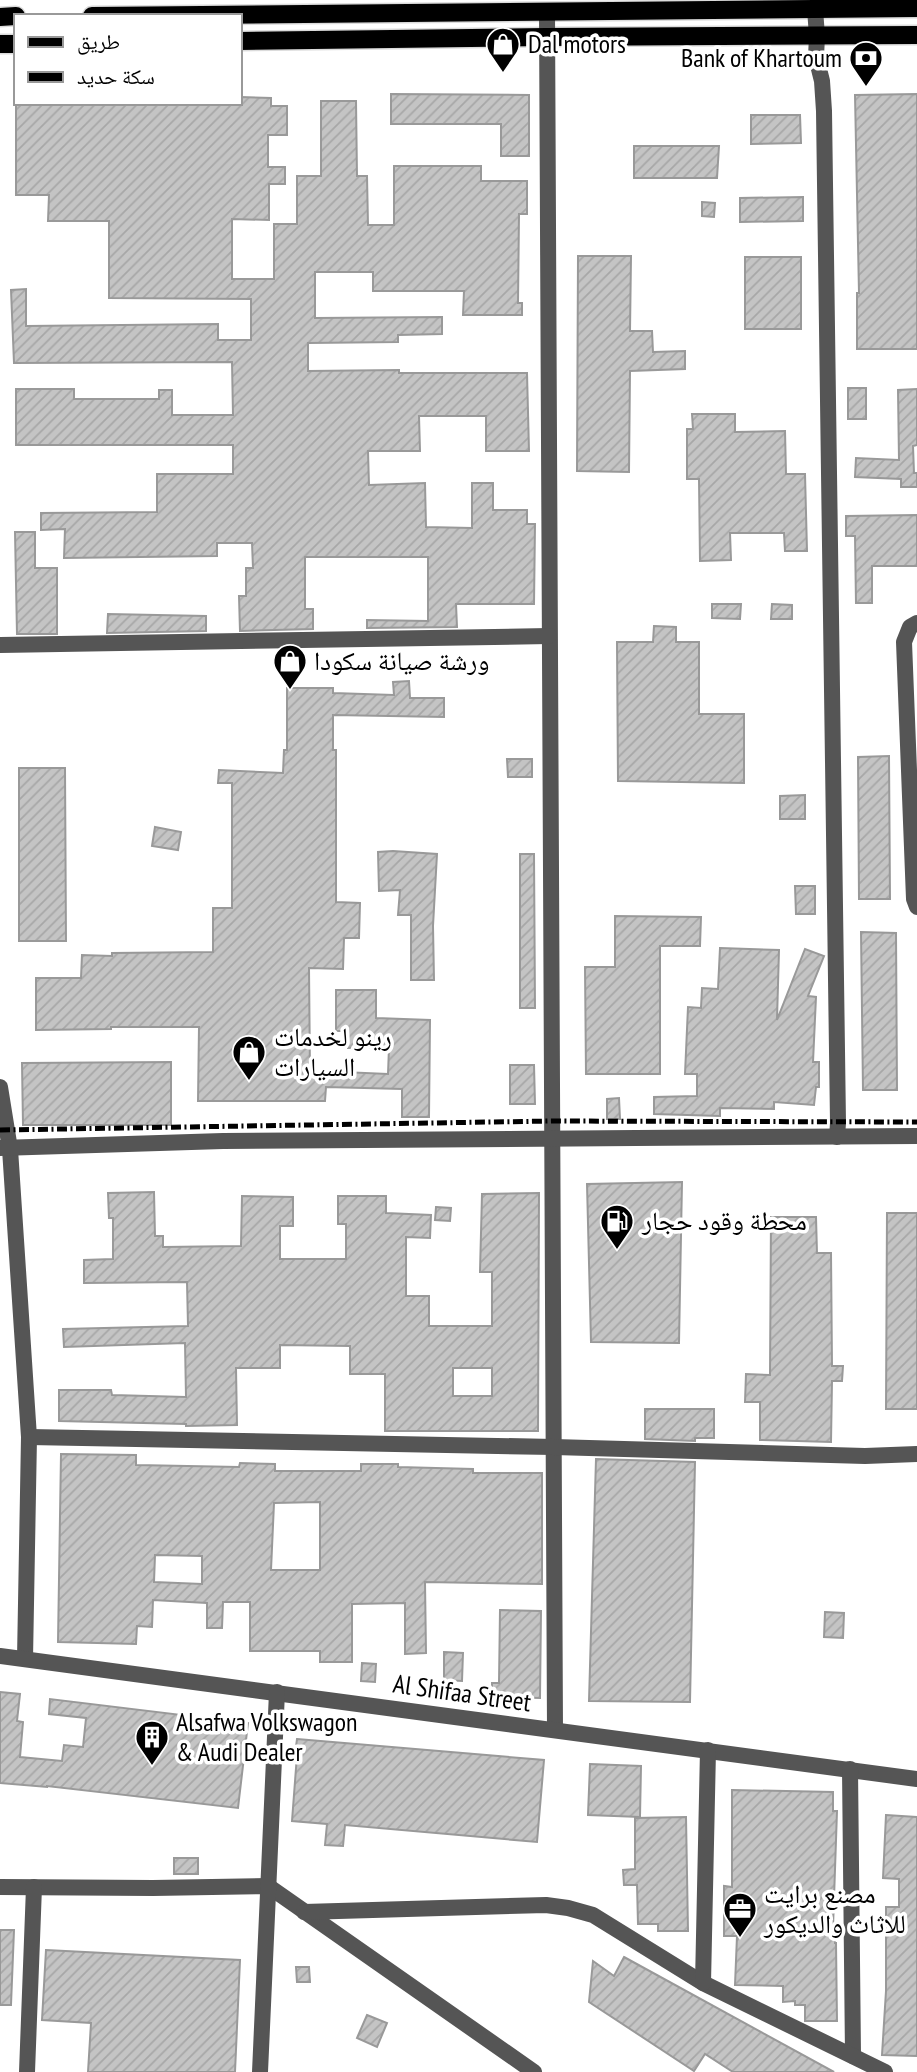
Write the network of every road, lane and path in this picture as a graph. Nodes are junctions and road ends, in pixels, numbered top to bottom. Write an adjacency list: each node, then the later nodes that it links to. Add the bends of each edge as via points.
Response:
1 (746, 5): 3 (main road); 4 (main road)
2 (917, 8): 3 (main road)
3 (815, 9): 7 (street)
4 (547, 11): 5 (main road); 8 (street)
5 (242, 14)
6 (917, 35): 7 (main road)
7 (817, 36): 8 (main road); 16 (street, via 824,111)
8 (547, 37): 9 (main road); 11 (street)
9 (242, 41)
10 (917, 623): 13 (street, via 910,627 904,642)
11 (549, 636): 12 (street); 17 (street)
12 (0, 645)
13 (917, 907)
14 (0, 1087): 18 (street)
15 (917, 1136): 16 (street)
16 (837, 1137): 17 (street)
17 (552, 1138): 18 (street); 20 (street)
18 (5, 1148): 19 (street)
19 (29, 1437): 20 (street); 23 (street)
20 (554, 1447): 21 (street); 25 (street)
21 (917, 1454)
22 (0, 1656): 23 (street, Al Shifaa Street)
23 (25, 1659): 24 (street, Al Shifaa Street)
24 (277, 1692): 25 (street, Al Shifaa Street); 29 (street)
25 (555, 1730): 26 (street, Al Shifaa Street)
26 (708, 1750): 27 (street, Al Shifaa Street); 33 (street)
27 (850, 1769): 28 (street, Al Shifaa Street); 34 (street)
28 (917, 1779)
29 (268, 1886): 31 (street); 32 (street); 36 (street)
30 (0, 1887): 31 (street)
31 (34, 1887): 35 (street)
32 (304, 1912): 33 (street, via 568,1908 593,1915); 37 (street)
33 (703, 1983): 34 (street)
34 (853, 2056): 38 (street)
35 (27, 2072)
36 (260, 2072)
37 (534, 2072)
38 (885, 2072)

